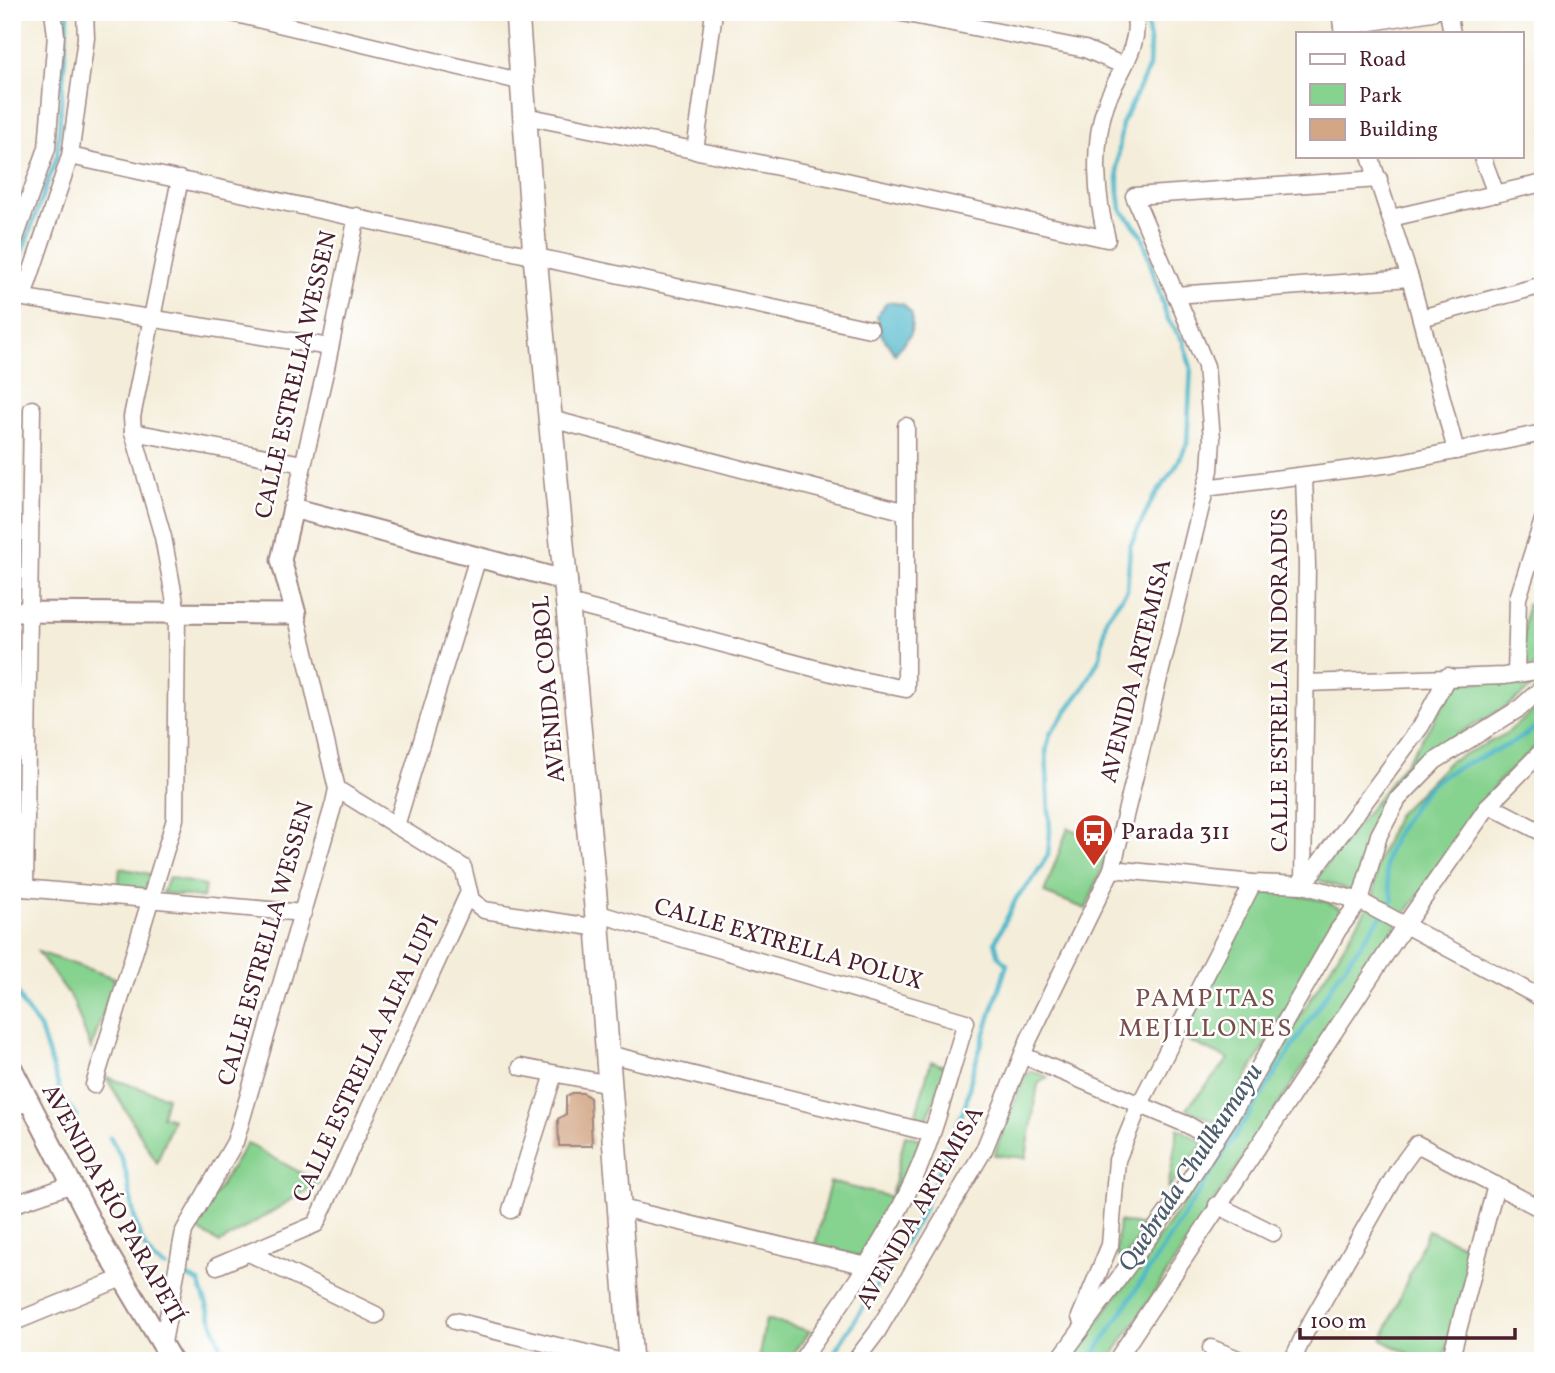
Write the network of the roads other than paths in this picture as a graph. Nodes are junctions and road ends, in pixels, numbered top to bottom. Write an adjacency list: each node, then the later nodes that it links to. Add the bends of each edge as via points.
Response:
1 (52, 12): 26 (street, via 56,35 47,148)
2 (86, 12): 17 (street)
3 (228, 12): 14 (street)
4 (517, 12): 14 (main road, AVENIDA COBOL)
5 (713, 12): 16 (street)
6 (897, 12): 10 (street)
7 (1134, 12): 13 (street, via 1136,42)
8 (1432, 12): 11 (street)
9 (1448, 12): 12 (street)
10 (952, 18): 13 (street, via 1085,50)
11 (1342, 24)
12 (1452, 32)
13 (1124, 66): 16 (street, via 1106,105 1098,151 1100,213 1107,239)
14 (523, 82): 15 (main road, AVENIDA COBOL)
15 (525, 116): 16 (street); 27 (main road, AVENIDA COBOL)
16 (695, 151)
17 (70, 156): 20 (street); 31 (street)
18 (1371, 158): 21 (street)
19 (1483, 158): 23 (street)
20 (180, 179): 24 (street); 32 (street)
21 (1378, 179): 25 (street); 30 (street, AVENIDA ARTEMISA, via 1135,196)
22 (1543, 183): 23 (street)
23 (1496, 194): 25 (street)
24 (357, 216): 27 (street); 35 (street, CALLE ESTRELLA WESSEN)
25 (1391, 218): 28 (street)
26 (12, 247)
27 (536, 256): 34 (street); 37 (main road, AVENIDA COBOL)
28 (1410, 278): 30 (street); 33 (street)
29 (1543, 285): 33 (street)
30 (1175, 295): 44 (street, AVENIDA ARTEMISA, via 1206,366 1212,439)
31 (18, 296): 32 (street)
32 (152, 316): 35 (street); 39 (street, via 132,417)
33 (1421, 318): 41 (street)
34 (870, 329)
35 (330, 347): 42 (street, CALLE ESTRELLA WESSEN)
36 (32, 409): 50 (street)
37 (551, 419): 46 (street); 49 (main road, AVENIDA COBOL)
38 (906, 426): 46 (street)
39 (134, 432): 42 (street); 51 (street, via 163,537)
40 (1543, 433): 41 (street)
41 (1456, 451): 43 (street)
42 (303, 464): 45 (street, CALLE ESTRELLA WESSEN)
43 (1304, 476): 44 (street); 56 (street, CALLE ESTRELLA NI DORADUS)
44 (1205, 488): 63 (street, AVENIDA ARTEMISA)
45 (293, 508): 48 (street); 52 (street, CALLE ESTRELLA WESSEN, via 281,560)
46 (906, 512): 49 (street, via 906,689 851,678)
47 (1543, 520): 54 (street, via 1518,598)
48 (478, 557): 49 (street); 61 (street)
49 (568, 592): 71 (main road, AVENIDA COBOL)
50 (21, 612): 51 (street); 66 (street)
51 (177, 613): 52 (street); 68 (street, via 175,819)
52 (296, 614): 59 (street, CALLE ESTRELLA WESSEN)
53 (1543, 670): 54 (street)
54 (1516, 674): 55 (street)
55 (1448, 676): 56 (street); 65 (street, via 1421,726)
56 (1306, 683): 65 (street, CALLE ESTRELLA NI DORADUS)
57 (1543, 687): 69 (street, via 1520,708 1435,761 1398,799 1379,835)
58 (1543, 750): 60 (street)
59 (337, 789): 61 (street); 70 (street, CALLE ESTRELLA WESSEN)
60 (1489, 805): 62 (street); 72 (street)
61 (396, 826): 67 (street, via 464,867)
62 (1543, 833)
63 (1112, 869): 64 (street); 76 (street, AVENIDA ARTEMISA)
64 (1254, 883): 65 (street); 82 (street, CALLE ESTRELLA NI DORADUS)
65 (1303, 885): 69 (street)
66 (19, 888): 68 (street)
67 (470, 892): 71 (street, CALLE EXTRELLA POLUX, via 471,900 484,911); 94 (street, CALLE ESTRELLA ALFA LUPI, via 316,1224)
68 (151, 900): 70 (street); 81 (street)
69 (1360, 901): 72 (street); 85 (street, via 1338,930)
70 (303, 913): 103 (street, CALLE ESTRELLA WESSEN, via 235,1142 184,1231)
71 (597, 920): 74 (street, CALLE EXTRELLA POLUX); 75 (main road, AVENIDA COBOL)
72 (1405, 925): 73 (street); 89 (street)
73 (1543, 999)
74 (966, 1021): 84 (street, AVENIDA ARTEMISA)
75 (608, 1054): 80 (main road, AVENIDA COBOL); 84 (street)
76 (1024, 1056): 82 (street); 107 (street, AVENIDA ARTEMISA, via 984,1150)
77 (521, 1067): 79 (street)
78 (12, 1068): 83 (street, AVENIDA RÍO PARAPETÍ)
79 (554, 1074): 80 (street); 91 (street)
80 (611, 1084): 90 (main road, AVENIDA COBOL)
81 (94, 1085)
82 (1140, 1104): 85 (street); 101 (street, CALLE ESTRELLA NI DORADUS, via 1117,1160 1110,1245)
83 (20, 1105): 86 (street, AVENIDA RÍO PARAPETÍ)
84 (931, 1133): 96 (street, AVENIDA ARTEMISA, via 908,1193)
85 (1215, 1141): 101 (street)
86 (73, 1184): 88 (street); 97 (street, AVENIDA RÍO PARAPETÍ)
87 (1496, 1185): 92 (street); 111 (street, via 1417,1144); 112 (street)
88 (12, 1205)
89 (1217, 1205): 93 (street); 109 (street)
90 (621, 1208): 96 (street); 105 (main road, AVENIDA COBOL)
91 (511, 1210)
92 (1543, 1210)
93 (1273, 1233)
94 (249, 1253): 95 (street, CALLE ESTRELLA ALFA LUPI); 98 (street)
95 (217, 1266)
96 (867, 1266): 106 (street, AVENIDA ARTEMISA)
97 (122, 1278): 100 (street); 103 (street, AVENIDA RÍO PARAPETÍ)
98 (376, 1315)
99 (455, 1321): 104 (street)
100 (12, 1323)
101 (1070, 1342): 108 (street)
102 (1211, 1348): 110 (street)
103 (167, 1354)
104 (619, 1361)
105 (631, 1361)
106 (801, 1361)
107 (855, 1361)
108 (1058, 1361)
109 (1116, 1361)
110 (1243, 1361)
111 (1292, 1361)
112 (1450, 1361)

